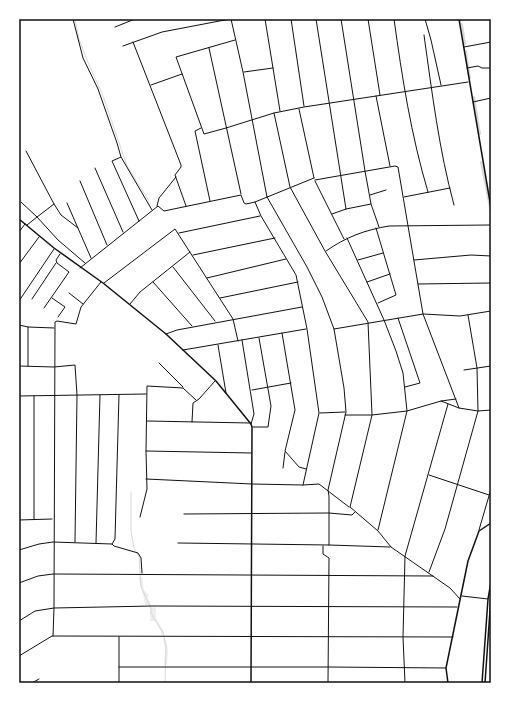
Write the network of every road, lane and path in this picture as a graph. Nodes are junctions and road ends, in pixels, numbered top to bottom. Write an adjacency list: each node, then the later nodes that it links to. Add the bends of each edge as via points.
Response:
1 (74, 19): 45 (street, via 83,58 98,89)
2 (135, 19): 13 (street)
3 (231, 19): 15 (street); 16 (street, via 162,32)
4 (265, 19): 21 (street)
5 (291, 19): 37 (street)
6 (316, 19): 36 (street)
7 (341, 19): 34 (street)
8 (368, 19): 31 (street)
9 (394, 19): 30 (street)
10 (425, 19): 28 (street)
11 (465, 19): 12 (street)
12 (459, 20): 19 (street)
13 (115, 27)
14 (424, 35): 29 (street)
15 (236, 40): 20 (street); 24 (street)
16 (133, 42): 18 (street); 27 (street)
17 (491, 42): 19 (street)
18 (123, 46)
19 (463, 47): 22 (street)
20 (209, 48): 25 (street, via 177,56); 43 (street)
21 (274, 68): 24 (street); 39 (street)
22 (467, 68): 23 (street); 26 (street)
23 (491, 68)
24 (243, 72): 41 (street)
25 (182, 74): 27 (street); 42 (street)
26 (469, 82): 28 (street); 35 (street)
27 (150, 85): 50 (street, via 181,165)
28 (441, 86): 29 (street)
29 (431, 87): 30 (street); 55 (street)
30 (405, 91): 31 (street); 57 (street, via 414,140)
31 (380, 95): 32 (street)
32 (376, 96): 34 (street); 46 (street)
33 (491, 98): 35 (street)
34 (354, 99): 36 (street); 48 (street)
35 (472, 102): 61 (street)
36 (330, 103): 37 (street); 49 (street)
37 (304, 107): 38 (street)
38 (299, 108): 39 (street); 51 (street)
39 (280, 112): 40 (street)
40 (274, 113): 41 (street); 54 (street)
41 (252, 119): 43 (street); 62 (street)
42 (202, 128): 43 (street, via 204,134); 64 (street, via 194,131)
43 (226, 128): 59 (street)
44 (26, 151): 68 (street)
45 (121, 157): 75 (street); 80 (street, via 112,161)
46 (390, 167): 48 (street); 63 (street, via 398,167)
47 (95, 168): 88 (street)
48 (364, 171): 49 (street); 60 (street)
49 (341, 175): 52 (street); 74 (street)
50 (176, 177): 71 (street, via 159,198); 72 (street)
51 (314, 178): 52 (street); 54 (street)
52 (315, 180): 76 (street)
53 (80, 181): 94 (street)
54 (290, 187): 62 (street); 96 (street)
55 (450, 188): 57 (street); 70 (street)
56 (386, 190): 60 (street)
57 (428, 192): 63 (street)
58 (491, 194): 61 (street)
59 (241, 195): 64 (street); 66 (street, via 245,204)
60 (369, 195): 69 (street)
61 (488, 195): 73 (street)
62 (267, 197): 66 (street); 145 (street, via 307,267)
63 (404, 197): 83 (street)
64 (210, 201): 72 (street)
65 (21, 202): 78 (street)
66 (255, 202): 77 (street)
67 (67, 203): 84 (street)
68 (54, 204): 78 (street); 84 (street, via 61,215)
69 (371, 204): 74 (street); 86 (street)
70 (454, 205)
71 (158, 206): 72 (street, via 164,211); 75 (street)
72 (186, 206)
73 (491, 208)
74 (346, 209): 76 (street)
75 (152, 211): 80 (street)
76 (332, 214): 93 (street)
77 (261, 216): 89 (street); 91 (street)
78 (37, 217): 81 (street); 107 (street, via 58,240)
79 (19, 218): 81 (street)
80 (139, 221): 88 (street)
81 (26, 224): 87 (street); 90 (street)
82 (491, 225): 83 (street)
83 (407, 226): 86 (street); 105 (street)
84 (78, 228): 102 (street)
85 (376, 228): 86 (street); 92 (street); 98 (street)
86 (380, 228)
87 (19, 232)
88 (124, 233): 94 (street)
89 (178, 233): 97 (street); 116 (street, via 175,229)
90 (39, 236): 95 (street); 108 (street)
91 (275, 238): 100 (street); 103 (street)
92 (347, 238): 93 (street); 104 (street)
93 (344, 239): 96 (street)
94 (107, 245): 102 (street)
95 (54, 248): 99 (street); 121 (street)
96 (325, 251): 139 (street)
97 (191, 252): 100 (street); 109 (street)
98 (384, 252): 104 (street); 111 (street)
99 (61, 253): 106 (street, via 56,260); 110 (street)
100 (193, 255): 112 (street)
101 (491, 256): 105 (street, via 471,254)
102 (91, 259): 107 (street)
103 (287, 259): 112 (street); 114 (street)
104 (357, 260): 115 (street)
105 (413, 260): 118 (street)
106 (57, 263): 122 (street, via 70,272); 123 (street)
107 (86, 263): 110 (street)
108 (19, 264)
109 (173, 266): 113 (street); 138 (street)
110 (80, 268): 116 (street)
111 (391, 274): 115 (street); 128 (street, via 396,295)
112 (207, 278): 124 (street)
113 (153, 282): 127 (street); 142 (street)
114 (298, 282): 124 (street); 129 (street)
115 (367, 282): 128 (street)
116 (102, 283): 126 (street); 127 (street)
117 (491, 283): 118 (street)
118 (417, 284): 132 (street)
119 (69, 293): 126 (street)
120 (19, 295): 121 (street)
121 (21, 296): 125 (street)
122 (51, 298): 130 (street); 134 (street, via 65,307)
123 (32, 299)
124 (220, 299): 136 (street)
125 (19, 301)
126 (83, 304): 143 (street, via 76,324 57,321)
127 (130, 304): 147 (street)
128 (377, 304): 137 (street)
129 (303, 306): 136 (street); 144 (street)
130 (44, 308)
131 (491, 311): 133 (street)
132 (423, 314): 133 (street); 135 (street); 174 (street)
133 (468, 315): 158 (street)
134 (58, 317)
135 (398, 317): 137 (street); 163 (street, via 420,383)
136 (233, 319): 138 (street); 150 (street)
137 (384, 320): 139 (street); 163 (street, via 403,373)
138 (216, 322): 142 (street)
139 (368, 322): 145 (street); 185 (street)
140 (19, 325): 141 (street)
141 (28, 327): 143 (street); 155 (street)
142 (193, 327): 147 (street)
143 (54, 328): 157 (street)
144 (307, 329): 146 (street); 183 (street)
145 (334, 329): 182 (street)
146 (282, 333): 148 (street); 161 (street)
147 (166, 334): 152 (street)
148 (259, 338): 149 (street); 162 (street)
149 (242, 340): 150 (street); 165 (street)
150 (238, 341): 151 (street)
151 (218, 344): 152 (street); 168 (street)
152 (183, 350): 160 (street)
153 (159, 363): 164 (street)
154 (19, 366): 155 (street)
155 (28, 366): 157 (street)
156 (491, 366): 158 (street)
157 (54, 367): 169 (street, via 75,365); 173 (street)
158 (477, 368): 159 (street); 181 (street)
159 (464, 370)
160 (216, 381): 168 (street); 175 (street)
161 (291, 383): 162 (street); 191 (street, via 295,410)
162 (268, 387): 165 (street); 189 (street, via 271,406 268,427)
163 (404, 387): 179 (street)
164 (184, 388): 167 (street, via 147,386); 175 (street)
165 (251, 390): 188 (street, via 254,414)
166 (119, 394): 167 (street); 170 (street); 219 (street, via 115,539)
167 (147, 394): 186 (street)
168 (226, 394): 188 (street)
169 (77, 395): 170 (street); 173 (street); 216 (street)
170 (100, 395): 217 (street)
171 (19, 396): 172 (street)
172 (34, 396): 173 (street); 209 (street)
173 (54, 396): 211 (street)
174 (457, 399): 176 (street); 178 (street)
175 (196, 400): 187 (street, via 193,403)
176 (441, 401): 177 (street); 179 (street)
177 (448, 404): 178 (street); 195 (street)
178 (459, 408): 181 (street)
179 (407, 410): 185 (street); 213 (street)
180 (491, 410): 181 (street)
181 (478, 411): 198 (street)
182 (346, 412): 183 (street); 184 (street)
183 (320, 413): 194 (street)
184 (345, 415): 185 (street); 201 (street)
185 (372, 415): 203 (street)
186 (147, 420): 187 (street); 190 (street)
187 (192, 422): 188 (street)
188 (251, 424): 189 (street)
189 (252, 427): 192 (street)
190 (146, 451): 192 (street); 196 (street)
191 (285, 451): 193 (street); 194 (street, via 299,467)
192 (252, 453): 197 (street)
193 (282, 468)
194 (306, 469): 199 (street)
195 (428, 475): 198 (street); 225 (street)
196 (146, 479): 197 (street); 208 (street)
197 (252, 484): 199 (street); 207 (street)
198 (458, 484): 202 (street); 226 (street)
199 (303, 485): 201 (street, via 319,484)
200 (491, 489): 202 (street)
201 (328, 490): 203 (street); 205 (street)
202 (489, 495): 214 (street)
203 (350, 507): 204 (street)
204 (356, 512): 205 (street, via 352,515); 213 (street)
205 (329, 513): 207 (street); 222 (street)
206 (184, 514): 207 (street)
207 (252, 514): 220 (street)
208 (140, 517)
209 (34, 519): 210 (street); 211 (street)
210 (19, 520)
211 (53, 520): 215 (street)
212 (491, 523): 214 (street)
213 (378, 531): 223 (street)
214 (479, 531): 235 (street, via 468,561)
215 (53, 542): 216 (street); 224 (street); 227 (street)
216 (75, 542): 217 (street)
217 (96, 543): 219 (street)
218 (178, 543): 220 (street)
219 (112, 544): 228 (street, via 138,553 141,558)
220 (252, 545): 221 (street); 229 (street)
221 (323, 545): 222 (street); 230 (street, via 323,554 329,558)
222 (329, 545): 223 (street)
223 (391, 547): 225 (street)
224 (19, 550)
225 (405, 556): 226 (street); 231 (street)
226 (429, 573): 232 (street)
227 (53, 574): 228 (street); 234 (street); 244 (street)
228 (142, 574): 229 (street)
229 (252, 575): 230 (street); 240 (street)
230 (329, 576): 231 (street); 241 (street)
231 (404, 576): 232 (street); 242 (street)
232 (434, 576): 237 (street)
233 (491, 582): 238 (street)
234 (19, 583)
235 (461, 596): 237 (street); 238 (street)
236 (491, 596): 239 (street)
237 (460, 599): 243 (street)
238 (488, 599): 239 (street); 265 (street)
239 (491, 600): 265 (street)
240 (251, 606): 241 (street); 244 (street); 248 (street)
241 (329, 606): 242 (street); 249 (street)
242 (404, 607): 243 (street); 250 (street)
243 (459, 607): 251 (street)
244 (54, 608): 245 (street, via 35,611); 246 (street)
245 (19, 621)
246 (52, 636): 247 (street); 252 (street)
247 (119, 636): 248 (street); 254 (street)
248 (251, 637): 249 (street); 255 (street)
249 (328, 637): 250 (street); 253 (street)
250 (403, 637): 251 (street); 256 (street)
251 (453, 637): 257 (street)
252 (19, 656)
253 (328, 666): 255 (street); 256 (street); 262 (street)
254 (119, 667): 255 (street); 260 (street)
255 (251, 667): 261 (street)
256 (405, 668): 257 (street); 263 (street)
257 (446, 668): 264 (street)
258 (39, 679): 259 (street)
259 (32, 683)
260 (119, 683)
261 (251, 683)
262 (328, 683)
263 (405, 683)
264 (448, 683)
265 (483, 683)

